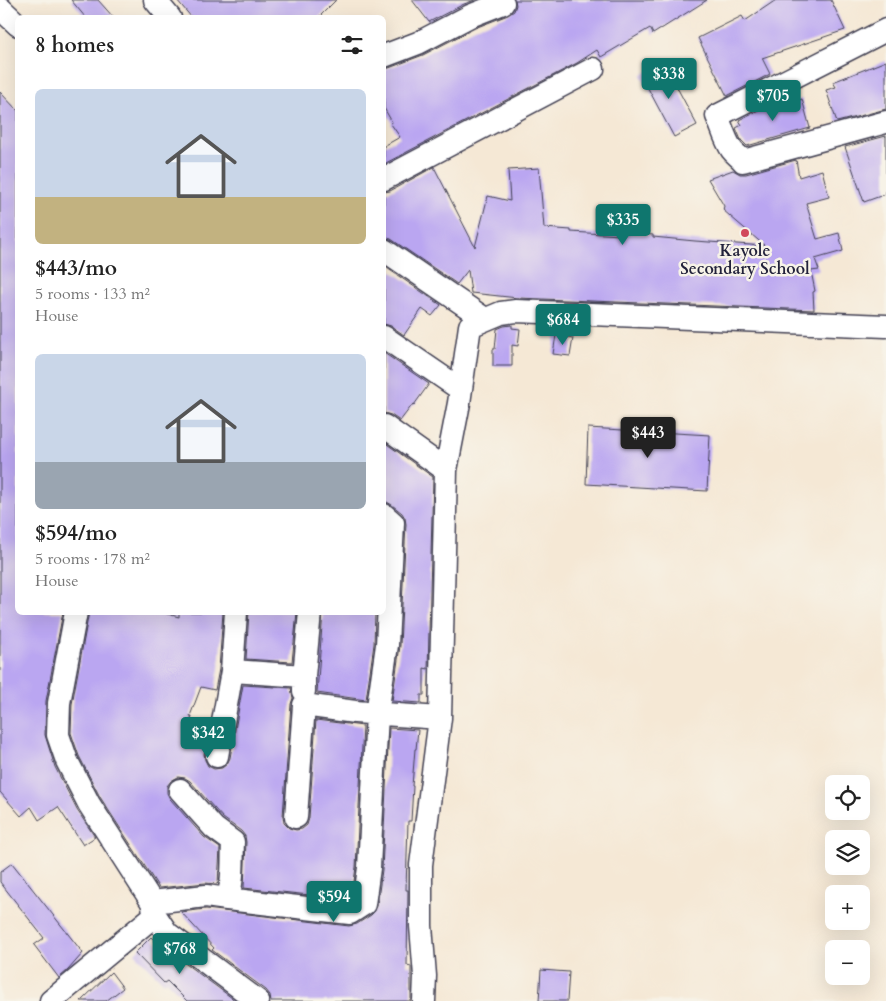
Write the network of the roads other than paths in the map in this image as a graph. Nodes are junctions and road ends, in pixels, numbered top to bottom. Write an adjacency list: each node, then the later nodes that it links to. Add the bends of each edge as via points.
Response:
1 (155, 0): 4 (street)
2 (503, 3): 7 (street)
3 (0, 8): 5 (street)
4 (168, 15)
5 (15, 22)
6 (886, 30): 9 (street, via 717,116 729,144 743,161)
7 (386, 55)
8 (593, 69): 10 (street)
9 (886, 122)
10 (386, 178)
11 (386, 251): 12 (street)
12 (486, 319): 13 (street, via 516,311); 15 (street, via 470,326)
13 (886, 326)
14 (386, 338): 15 (street)
15 (460, 388): 17 (street)
16 (386, 427): 17 (street)
17 (446, 470): 26 (street)
18 (386, 517): 25 (street, via 393,522 387,645)
19 (75, 615): 31 (street, via 60,703 58,735 89,804)
20 (236, 615): 22 (street)
21 (310, 615): 23 (street)
22 (232, 671): 23 (street); 27 (street)
23 (304, 676): 24 (street)
24 (304, 705): 25 (street); 29 (street)
25 (377, 714): 26 (street); 30 (street, via 369,868 364,904 350,912)
26 (440, 718): 34 (street, via 422,865)
27 (217, 756)
28 (180, 790): 30 (street, via 214,828 233,842 231,890)
29 (296, 817)
30 (227, 900): 31 (street, via 206,896)
31 (154, 908): 32 (street); 33 (street, via 167,933)
32 (51, 1001)
33 (258, 1001)
34 (424, 1001)

